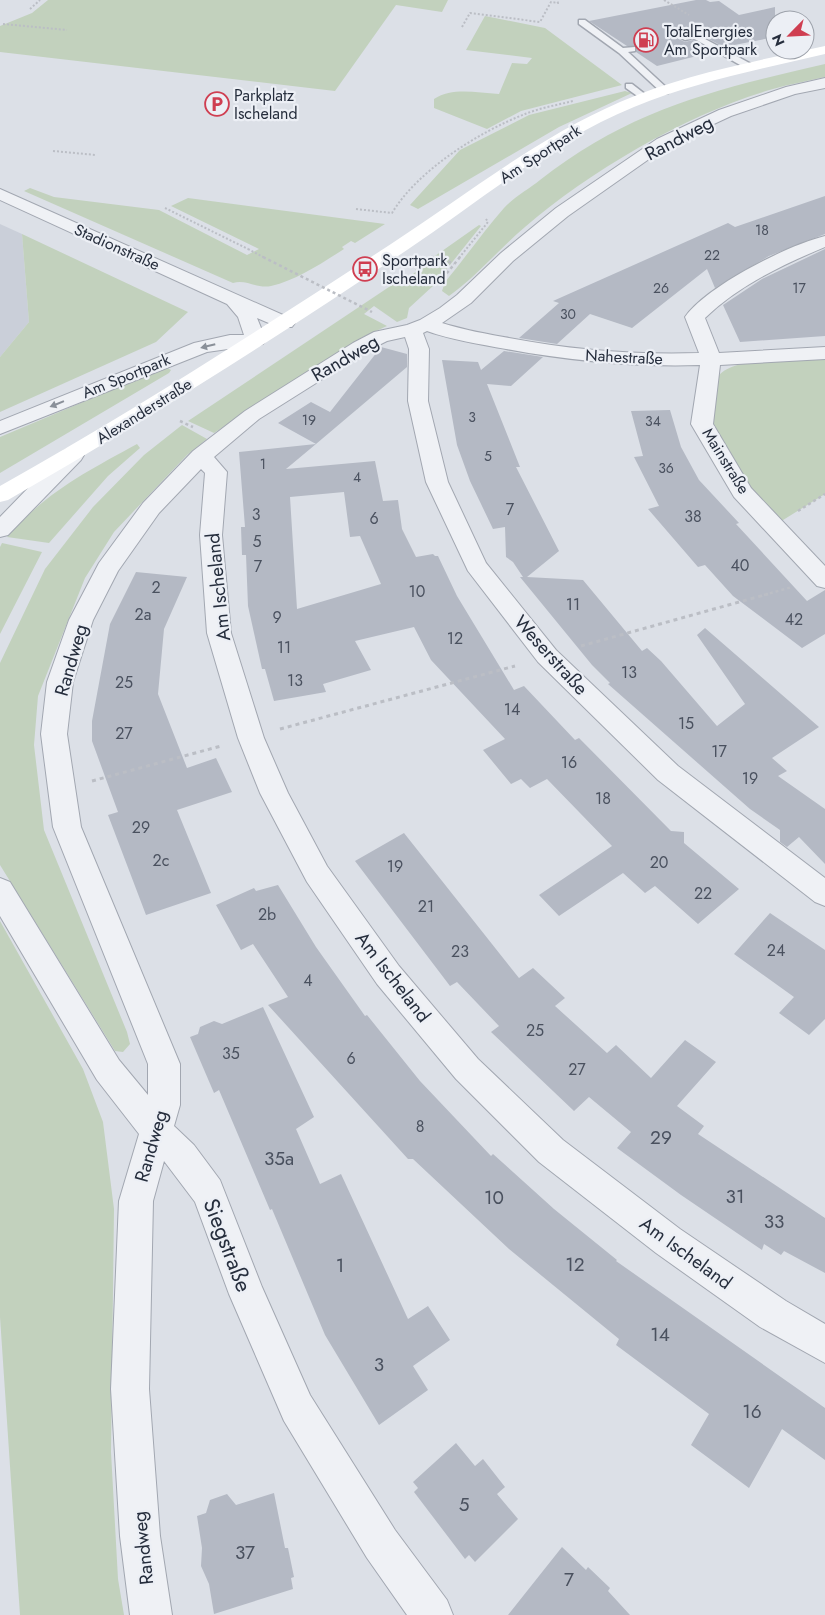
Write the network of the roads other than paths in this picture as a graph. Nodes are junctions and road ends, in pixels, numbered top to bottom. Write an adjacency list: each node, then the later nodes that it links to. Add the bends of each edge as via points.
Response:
1 (582, 22): 7 (lane)
2 (685, 38): 3 (lane, via 694,35)
3 (711, 44): 4 (lane); 10 (lane)
4 (700, 47)
5 (632, 49): 7 (lane)
6 (825, 50): 10 (main road, Am Sportpark)
7 (622, 51): 9 (lane)
8 (647, 59): 9 (lane)
9 (634, 62): 13 (lane)
10 (750, 67): 13 (main road, Am Sportpark)
11 (825, 83): 19 (street, Randweg, via 791,90 725,113 663,142 562,212 507,257 464,299)
12 (629, 86): 14 (lane)
13 (665, 91): 14 (main road, Am Sportpark)
14 (646, 98): 18 (main road, Am Sportpark, via 582,127 536,154)
15 (0, 194): 17 (street, Stadionstraße)
16 (825, 241): 22 (street, via 783,258 700,311 695,317 697,326)
17 (234, 300): 18 (street, Stadionstraße); 20 (street, via 246,316)
18 (285, 322): 20 (main road, Alexanderstraße)
19 (419, 327): 22 (street, Nahestraße, via 543,351 626,358); 25 (street, Randweg, via 381,336 360,347 252,415); 30 (street, Weserstraße, via 418,401 437,482 476,566 547,656 668,773)
20 (256, 340): 23 (street, Am Sportpark, one-way to 23, via 201,347); 24 (main road, Alexanderstraße)
21 (825, 353): 22 (street, Nahestraße)
22 (711, 359): 28 (street, Mainstraße, via 702,424 742,492)
23 (0, 428)
24 (73, 455): 26 (main road, Alexanderstraße); 27 (street)
25 (202, 456): 31 (street, Randweg, via 146,516 107,568 81,620 59,691 54,734 67,827 164,1064 164,1105); 32 (street, Am Ischeland, via 216,472 211,535 219,633 251,738 274,793 317,874 388,975 467,1069 550,1151 668,1241 773,1314)
26 (0, 495)
27 (0, 530)
28 (824, 579)
29 (0, 890): 31 (street, Siegstraße, via 108,1070)
30 (825, 894)
31 (156, 1130): 33 (street, Randweg, via 136,1200 130,1390 140,1536); 34 (street, Siegstraße, via 182,1156 208,1192 247,1294 297,1408 381,1544)
32 (825, 1345)
33 (150, 1615)
34 (432, 1615)

